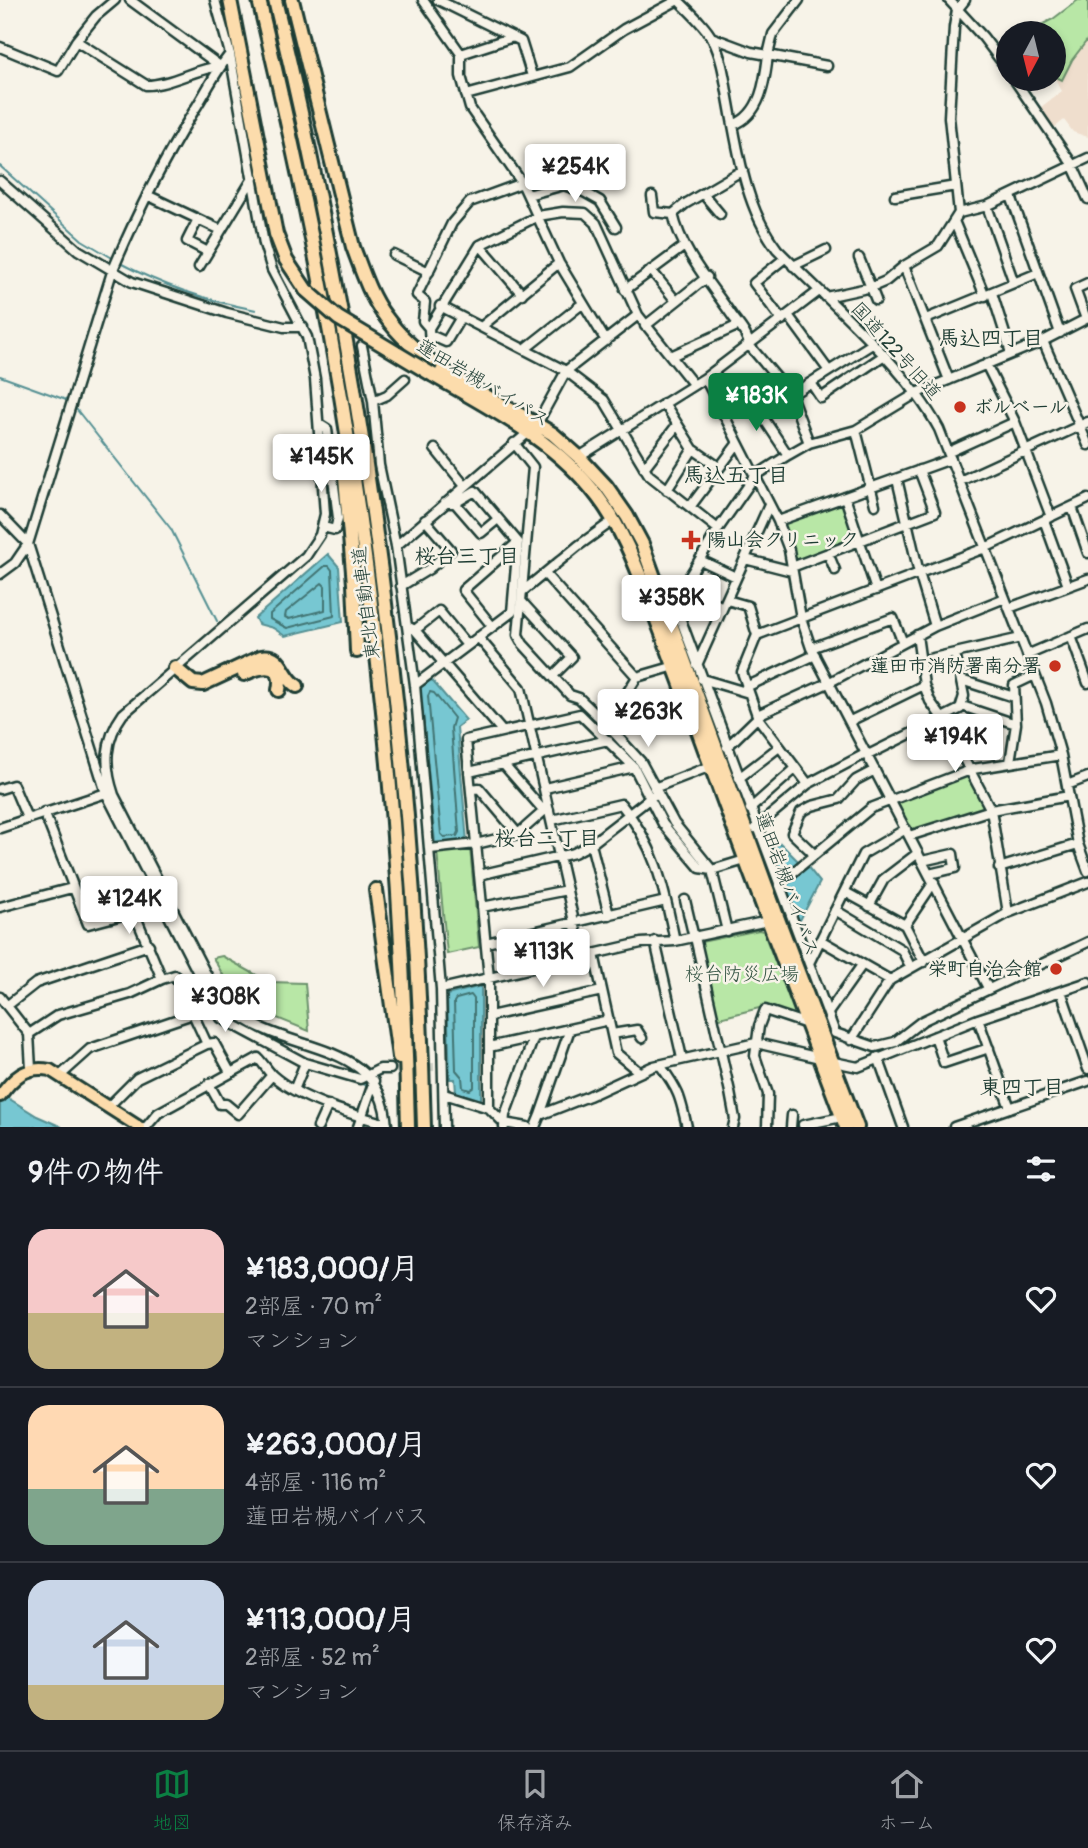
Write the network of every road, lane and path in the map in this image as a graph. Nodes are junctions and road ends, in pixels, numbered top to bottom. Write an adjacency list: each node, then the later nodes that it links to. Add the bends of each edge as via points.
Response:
1 (115, 0): 17 (street)
2 (215, 0): 19 (street)
3 (230, 0): 119 (highway, 蓮田岩槻バイパス, bridge, via 275,234 306,290 338,318)
4 (259, 0): 114 (highway, 東北自動車道, via 319,271)
5 (275, 0): 374 (highway, 東北自動車道, via 336,279 384,581 410,844)
6 (292, 0): 119 (highway, 蓮田岩槻バイパス, via 353,247 377,305 394,329 423,355)
7 (423, 0): 20 (street)
8 (438, 0): 15 (street)
9 (678, 0): 16 (street, 国道122号旧道); 25 (street, via 624,29 570,67)
10 (799, 0): 22 (street, via 773,34)
11 (949, 0): 14 (street)
12 (965, 0): 14 (street)
13 (136, 2): 23 (street)
14 (957, 10): 21 (street); 35 (street, via 949,117)
15 (513, 37): 20 (street); 25 (street, via 521,41)
16 (711, 37): 22 (street); 28 (street, 国道122号旧道, via 722,66)
17 (76, 41): 18 (street, via 58,71); 23 (street, via 146,85)
18 (0, 47)
19 (230, 54): 23 (street); 32 (street)
20 (461, 54): 27 (street)
21 (996, 54)
22 (768, 55): 24 (street); 28 (street, via 765,82 751,115)
23 (220, 66): 36 (street)
24 (827, 66)
25 (532, 76): 27 (street)
26 (1022, 91): 30 (street)
27 (466, 95): 34 (street)
28 (733, 125): 31 (street, 国道122号旧道)
29 (1088, 158): 30 (street)
30 (1072, 164): 41 (street); 43 (street)
31 (743, 170): 38 (street); 58 (street, 国道122号旧道, via 761,224)
32 (253, 178): 52 (street); 87 (street, via 272,270)
33 (0, 181): 65 (street, via 78,250)
34 (522, 183): 37 (street); 66 (street, via 470,202 452,223)
35 (956, 186): 40 (street); 49 (street)
36 (147, 195): 50 (street); 65 (street)
37 (528, 195): 42 (street, via 564,185); 48 (street)
38 (704, 195): 46 (street); 47 (street)
39 (652, 196): 46 (street, via 654,212)
40 (895, 196)
41 (1011, 196): 44 (street); 67 (street)
42 (593, 197): 45 (street); 51 (street)
43 (1088, 199)
44 (987, 206): 49 (street); 69 (street)
45 (585, 214): 48 (street); 72 (street, via 596,223)
46 (673, 214): 54 (street)
47 (720, 214)
48 (538, 216): 53 (street); 60 (street)
49 (956, 217): 62 (street, via 938,246); 75 (street)
50 (198, 219): 52 (street); 56 (street, via 187,241)
51 (617, 227)
52 (221, 230): 56 (street)
53 (480, 245): 73 (street); 79 (street)
54 (683, 247): 64 (street); 68 (street)
55 (826, 250): 61 (street)
56 (208, 252): 63 (street)
57 (394, 255): 66 (street)
58 (785, 258): 61 (street, 国道122号旧道); 82 (street, via 754,283)
59 (859, 258): 71 (street)
60 (559, 263): 73 (street); 78 (street)
61 (793, 266): 74 (street, 国道122号旧道)
62 (904, 266): 71 (street); 83 (street)
63 (199, 267)
64 (651, 270): 72 (street); 77 (street)
65 (112, 272): 87 (street, via 227,313); 160 (street)
66 (429, 272): 89 (street, via 417,295 425,302 423,321)
67 (1038, 273): 69 (street); 90 (street)
68 (707, 277): 77 (street); 86 (street)
69 (1014, 283): 75 (street)
70 (1088, 283): 84 (street, via 1074,289)
71 (872, 287): 74 (street); 76 (street)
72 (625, 290): 80 (street)
73 (522, 294): 88 (street)
74 (822, 294): 82 (street); 93 (street, 国道122号旧道)
75 (988, 295): 83 (street); 98 (street)
76 (876, 299)
77 (676, 301): 85 (street)
78 (582, 304): 91 (street); 97 (street)
79 (440, 306): 81 (street); 89 (street)
80 (638, 315): 85 (street); 91 (street)
81 (461, 317): 88 (street); 89 (street, via 446,342)
82 (785, 318): 94 (street); 103 (street)
83 (926, 319): 107 (street)
84 (1087, 319): 90 (street)
85 (645, 326): 99 (street)
86 (739, 326): 94 (street); 99 (street)
87 (303, 327): 117 (street, via 311,350)
88 (481, 327): 97 (street)
89 (429, 331): 96 (street)
90 (1060, 333): 92 (street)
91 (606, 341): 102 (street)
92 (1042, 341): 98 (street); 116 (street)
93 (872, 344): 100 (street, 国道122号旧道); 103 (street)
94 (749, 345): 104 (street); 105 (street)
95 (362, 346): 112 (street)
96 (430, 347)
97 (525, 349): 102 (street)
98 (1011, 353): 101 (street)
99 (671, 356): 109 (street)
100 (883, 356): 108 (street, via 821,398); 110 (street, 国道122号旧道)
101 (986, 364): 107 (street); 115 (street)
102 (566, 371): 119 (street); 120 (street, via 604,400)
103 (828, 371): 108 (street)
104 (774, 377): 111 (street); 129 (street, via 748,395)
105 (705, 378): 109 (street); 123 (street)
106 (405, 379): 112 (street)
107 (949, 380): 110 (street)
108 (811, 383): 111 (street)
109 (693, 384): 113 (street)
110 (916, 393): 121 (street); 130 (street, 国道122号旧道)
111 (791, 396): 124 (street)
112 (373, 401): 161 (street, via 377,466)
113 (664, 403): 118 (street); 120 (street)
114 (343, 415): 196 (highway); 357 (highway, 東北自動車道, via 390,786)
115 (1015, 422): 128 (street); 130 (street)
116 (1084, 424): 125 (street); 128 (street)
117 (319, 425): 156 (street, via 326,498); 156 (street, via 327,429 338,518 335,530)
118 (677, 425): 127 (street); 133 (street)
119 (534, 428): 122 (street); 131 (highway, 蓮田岩槻バイパス, via 553,434); 153 (highway, 蓮田岩槻バイパス, via 571,465)
120 (622, 430): 131 (street); 133 (street)
121 (856, 430): 124 (street); 139 (street)
122 (514, 443): 138 (street); 178 (street, via 533,467)
123 (738, 443): 132 (street); 135 (street)
124 (809, 443): 129 (street)
125 (1088, 445)
126 (435, 449): 138 (street)
127 (694, 449): 132 (street); 140 (street)
128 (1026, 450): 137 (street); 150 (street)
129 (788, 454): 135 (street)
130 (950, 455): 134 (street); 137 (street, 国道122号旧道)
131 (579, 457): 180 (highway, 蓮田岩槻バイパス, via 635,528)
132 (719, 467): 147 (street)
133 (644, 468): 140 (street)
134 (919, 470): 136 (street); 155 (street, via 935,512)
135 (755, 477): 145 (street); 157 (street)
136 (897, 478): 139 (street); 155 (street)
137 (960, 481): 162 (street, 国道122号旧道)
138 (465, 486): 143 (street)
139 (870, 488): 141 (street); 146 (street)
140 (667, 489): 147 (street)
141 (845, 497): 154 (street); 159 (street)
142 (1088, 499): 148 (street)
143 (445, 503): 144 (street); 152 (street)
144 (455, 503): 151 (street, via 475,491); 151 (street, via 481,533)
145 (769, 505): 154 (street); 165 (street)
146 (875, 505)
147 (690, 507): 157 (street)
148 (1072, 507): 150 (street); 164 (street)
149 (0, 515): 160 (street)
150 (1048, 518): 162 (street); 175 (street)
151 (498, 519): 158 (street)
152 (425, 520): 161 (street); 174 (street, via 451,550)
153 (614, 520): 169 (street); 180 (highway, 蓮田岩槻バイパス)
154 (778, 522): 167 (street)
155 (906, 523): 159 (street); 170 (street)
156 (323, 527): 203 (street, via 306,556)
157 (718, 529): 166 (street)
158 (518, 542): 178 (street); 184 (street, via 463,590)
159 (860, 542): 163 (street); 177 (street)
160 (28, 544): 171 (street); 246 (street)
161 (396, 546): 174 (street)
162 (985, 548): 170 (street); 179 (street, 国道122号旧道)
163 (828, 553): 167 (street); 168 (street)
164 (1088, 553)
165 (745, 559): 167 (street); 172 (street)
166 (700, 560): 172 (street); 176 (street)
167 (792, 569): 183 (street)
168 (835, 570)
169 (545, 573): 178 (street); 206 (street)
170 (919, 573): 177 (street); 185 (street)
171 (0, 574)
172 (736, 577): 181 (street)
173 (1088, 579): 175 (street)
174 (401, 586): 186 (street)
175 (1068, 586): 182 (street)
176 (683, 587): 180 (street); 181 (street)
177 (876, 590): 183 (street)
178 (520, 596): 184 (street, via 512,612); 204 (street, via 518,635); 204 (street, via 572,657)
179 (1005, 598): 182 (street, 国道122号旧道); 185 (street)
180 (662, 599): 201 (street); 202 (highway, 蓮田岩槻バイパス); 258 (highway, 蓮田岩槻バイパス)
181 (725, 603): 188 (street, via 748,606); 201 (street)
182 (1009, 608): 192 (street, 国道122号旧道)
183 (802, 618): 188 (street); 195 (street)
184 (492, 626): 191 (street)
185 (935, 626): 189 (street)
186 (411, 628): 194 (street, via 439,611); 200 (street); 211 (street)
187 (1088, 629): 190 (street)
188 (758, 635): 215 (street, via 742,672)
189 (917, 635): 193 (street); 199 (street)
190 (1071, 636): 198 (street); 210 (street)
191 (478, 637): 194 (street); 222 (street, via 521,688)
192 (1021, 638): 197 (street); 198 (street, 国道122号旧道)
193 (903, 643): 195 (street, via 893,618); 209 (street)
194 (466, 644): 200 (street)
195 (813, 651): 209 (street); 215 (street)
196 (357, 652)
197 (955, 653): 199 (street); 208 (street)
198 (1027, 655): 205 (street, 国道122号旧道)
199 (920, 661): 212 (street)
200 (444, 663): 211 (street); 224 (street)
201 (696, 665): 207 (street)
202 (675, 666): 206 (street); 234 (highway, 蓮田岩槻バイパス)
203 (175, 668): 213 (highway, via 193,683 203,684 271,656); 214 (highway, via 182,684 199,693 270,666 279,678); 351 (street, via 116,724 106,761 114,795 205,972 227,1005 245,1020 339,1056)
204 (553, 676): 223 (street)
205 (1035, 676): 216 (street, via 1014,685); 229 (street, 国道122号旧道)
206 (637, 677): 223 (street)
207 (702, 679): 215 (street); 226 (street)
208 (961, 680): 216 (street); 217 (street)
209 (830, 682): 218 (street); 220 (street)
210 (1088, 683)
211 (415, 685): 264 (street)
212 (924, 685): 219 (street); 220 (street)
213 (297, 686)
214 (279, 690)
215 (748, 690): 218 (street)
216 (1014, 697): 221 (street)
217 (962, 706): 219 (street); 221 (street)
218 (758, 718): 226 (street); 227 (street)
219 (942, 718): 228 (street); 237 (street)
220 (850, 721): 228 (street)
221 (1016, 724): 231 (street)
222 (531, 725): 224 (street); 225 (street, via 580,713); 230 (street)
223 (607, 725): 247 (street, via 640,762)
224 (502, 731): 238 (street, via 466,740)
225 (608, 740): 230 (street); 233 (street)
226 (727, 747): 240 (street)
227 (779, 747): 235 (street); 240 (street)
228 (867, 754): 236 (street); 241 (street)
229 (1061, 755): 231 (street); 242 (street, 国道122号旧道)
230 (538, 757): 232 (street); 243 (street)
231 (1010, 762): 237 (street)
232 (504, 765): 238 (street); 252 (street)
233 (634, 766): 243 (street); 247 (street)
234 (711, 766): 247 (street); 268 (highway, 蓮田岩槻バイパス)
235 (795, 769): 241 (street); 250 (street)
236 (875, 770): 249 (street); 265 (street, via 856,780 839,799 801,812 792,833)
237 (969, 770): 249 (street); 251 (street)
238 (469, 772): 245 (street)
239 (1088, 777): 242 (street)
240 (739, 778): 250 (street)
241 (807, 784): 258 (street)
242 (1067, 785): 248 (street, 国道122号旧道)
243 (545, 788): 252 (street)
244 (0, 789): 255 (street, via 13,785)
245 (471, 789): 260 (street, via 479,788); 261 (street)
246 (106, 793): 253 (street); 282 (street)
247 (654, 793): 254 (street); 270 (street)
248 (1069, 796): 251 (street); 263 (street, 国道122号旧道)
249 (891, 801): 259 (street); 265 (street, via 871,808)
250 (750, 809): 258 (street)
251 (991, 810): 259 (street); 269 (street)
252 (547, 811): 256 (street); 260 (street)
253 (44, 812): 255 (street); 276 (street)
254 (628, 813): 256 (street, via 621,804); 262 (street); 281 (street, via 648,842)
255 (27, 818): 257 (street)
256 (552, 820): 267 (street)
257 (0, 828)
258 (752, 830): 275 (street); 290 (highway, 蓮田岩槻バイパス)
259 (908, 832): 266 (street); 279 (street, via 863,854)
260 (518, 834): 261 (street)
261 (475, 844): 264 (street); 272 (street)
262 (591, 844): 267 (street); 289 (street)
263 (1078, 844): 269 (street); 271 (street, 国道122号旧道)
264 (430, 849): 313 (street)
265 (814, 855): 275 (street)
266 (920, 857): 273 (street); 273 (street, via 953,854 955,868); 283 (street, via 884,879)
267 (560, 858): 272 (street); 278 (street)
268 (745, 860): 270 (street); 290 (highway, 蓮田岩槻バイパス)
269 (999, 867): 288 (street)
270 (712, 870): 293 (street)
271 (1088, 871)
272 (479, 875): 285 (street)
273 (932, 878): 292 (street); 295 (street)
274 (1088, 882): 288 (street)
275 (779, 884): 305 (street)
276 (72, 888): 284 (street); 287 (street, via 88,924)
277 (376, 890): 357 (highway)
278 (567, 890): 285 (street); 291 (street)
279 (845, 892): 283 (street); 286 (street)
280 (685, 900): 294 (street)
281 (666, 901): 289 (street); 298 (street)
282 (163, 905): 287 (street); 314 (street)
283 (869, 905): 292 (street)
284 (0, 906)
285 (482, 907): 300 (street)
286 (835, 910): 296 (street); 307 (street, via 902,950)
287 (135, 912): 301 (street)
288 (1008, 913): 295 (street)
289 (609, 915): 291 (street)
290 (773, 920): 293 (street); 324 (highway, 蓮田岩槻バイパス); 341 (highway, 蓮田岩槻バイパス)
291 (574, 923): 300 (street); 303 (street)
292 (905, 925): 304 (street)
293 (727, 931): 294 (street)
294 (695, 938): 298 (street); 337 (street)
295 (963, 939): 304 (street); 312 (street)
296 (820, 940): 305 (street); 306 (street)
297 (655, 941): 298 (street); 302 (street); 339 (street)
298 (675, 941)
299 (1088, 942): 312 (street)
300 (486, 943): 308 (street)
301 (149, 945): 309 (street); 318 (street, via 36,983)
302 (594, 954): 303 (street); 315 (street)
303 (582, 957): 308 (street)
304 (924, 961): 307 (street)
305 (809, 963): 320 (street)
306 (862, 965): 310 (street); 320 (street)
307 (911, 968): 310 (street)
308 (489, 978): 313 (street); 321 (street)
309 (162, 979): 319 (street, via 175,975); 326 (street, via 58,1015)
310 (890, 980): 331 (street)
311 (1088, 982): 316 (street)
312 (988, 988): 335 (street, via 922,1021 895,1042)
313 (441, 989): 355 (street, via 438,1067)
314 (206, 990): 319 (street); 342 (street, via 221,1017)
315 (602, 991): 321 (street); 323 (street)
316 (1061, 991): 322 (street); 346 (street)
317 (0, 997): 318 (street)
318 (8, 1005): 326 (street)
319 (191, 1012): 333 (street); 349 (street, via 90,1049)
320 (828, 1013): 331 (street, via 835,1033)
321 (490, 1016): 334 (street)
322 (978, 1019): 328 (street); 336 (street)
323 (609, 1020): 325 (street); 327 (street)
324 (807, 1024): 332 (street, via 765,1010); 338 (highway, 蓮田岩槻バイパス)
325 (570, 1029): 329 (street); 362 (street)
326 (29, 1034): 344 (street)
327 (612, 1034): 330 (street, via 630,1029); 348 (street, via 616,1053)
328 (935, 1036): 336 (street, via 944,1063); 340 (street)
329 (534, 1037): 334 (street); 367 (street)
330 (642, 1038)
331 (851, 1040): 335 (street)
332 (756, 1042): 337 (street); 338 (street); 380 (street, via 755,1056 768,1094)
333 (207, 1044): 347 (street, via 214,1044); 359 (street, via 137,1078)
334 (489, 1047): 360 (street)
335 (875, 1047): 340 (street)
336 (989, 1048): 361 (street)
337 (719, 1051): 339 (street); 379 (street)
338 (820, 1058): 365 (highway, 蓮田岩槻バイパス)
339 (682, 1059): 343 (street)
340 (879, 1059): 341 (street, via 858,1067); 383 (street)
341 (834, 1062): 382 (highway, 蓮田岩槻バイパス)
342 (305, 1063): 351 (street); 354 (street)
343 (660, 1065): 348 (street); 378 (street, via 677,1088)
344 (31, 1069): 349 (main road); 356 (main road, via 21,1072)
345 (390, 1069): 351 (street, via 380,1069)
346 (1088, 1069)
347 (230, 1072): 350 (street, via 258,1058); 353 (street)
348 (639, 1072): 362 (street)
349 (61, 1075): 359 (main road)
350 (272, 1075): 353 (street, via 238,1114 220,1104); 354 (street)
351 (371, 1078): 364 (street); 366 (street, via 382,1096)
352 (1088, 1081): 361 (street)
353 (209, 1084): 370 (street, via 158,1112)
354 (294, 1090): 358 (street)
355 (444, 1094): 360 (street); 375 (street)
356 (0, 1096)
357 (407, 1102): 373 (highway, 東北自動車道)
358 (328, 1104): 364 (street); 371 (street)
359 (109, 1106): 369 (main road)
360 (489, 1108): 367 (street)
361 (1010, 1108): 384 (street)
362 (540, 1115): 377 (street)
363 (792, 1115): 381 (street)
364 (360, 1116): 366 (street); 372 (street)
365 (844, 1122): 368 (street)
366 (387, 1125)
367 (504, 1125): 376 (street)
368 (803, 1125)
369 (139, 1127)
370 (146, 1127)
371 (318, 1127)
372 (358, 1127)
373 (408, 1127)
374 (424, 1127)
375 (444, 1127)
376 (527, 1127)
377 (535, 1127)
378 (687, 1127)
379 (733, 1127)
380 (767, 1127)
381 (791, 1127)
382 (857, 1127)
383 (903, 1127)
384 (954, 1127)

